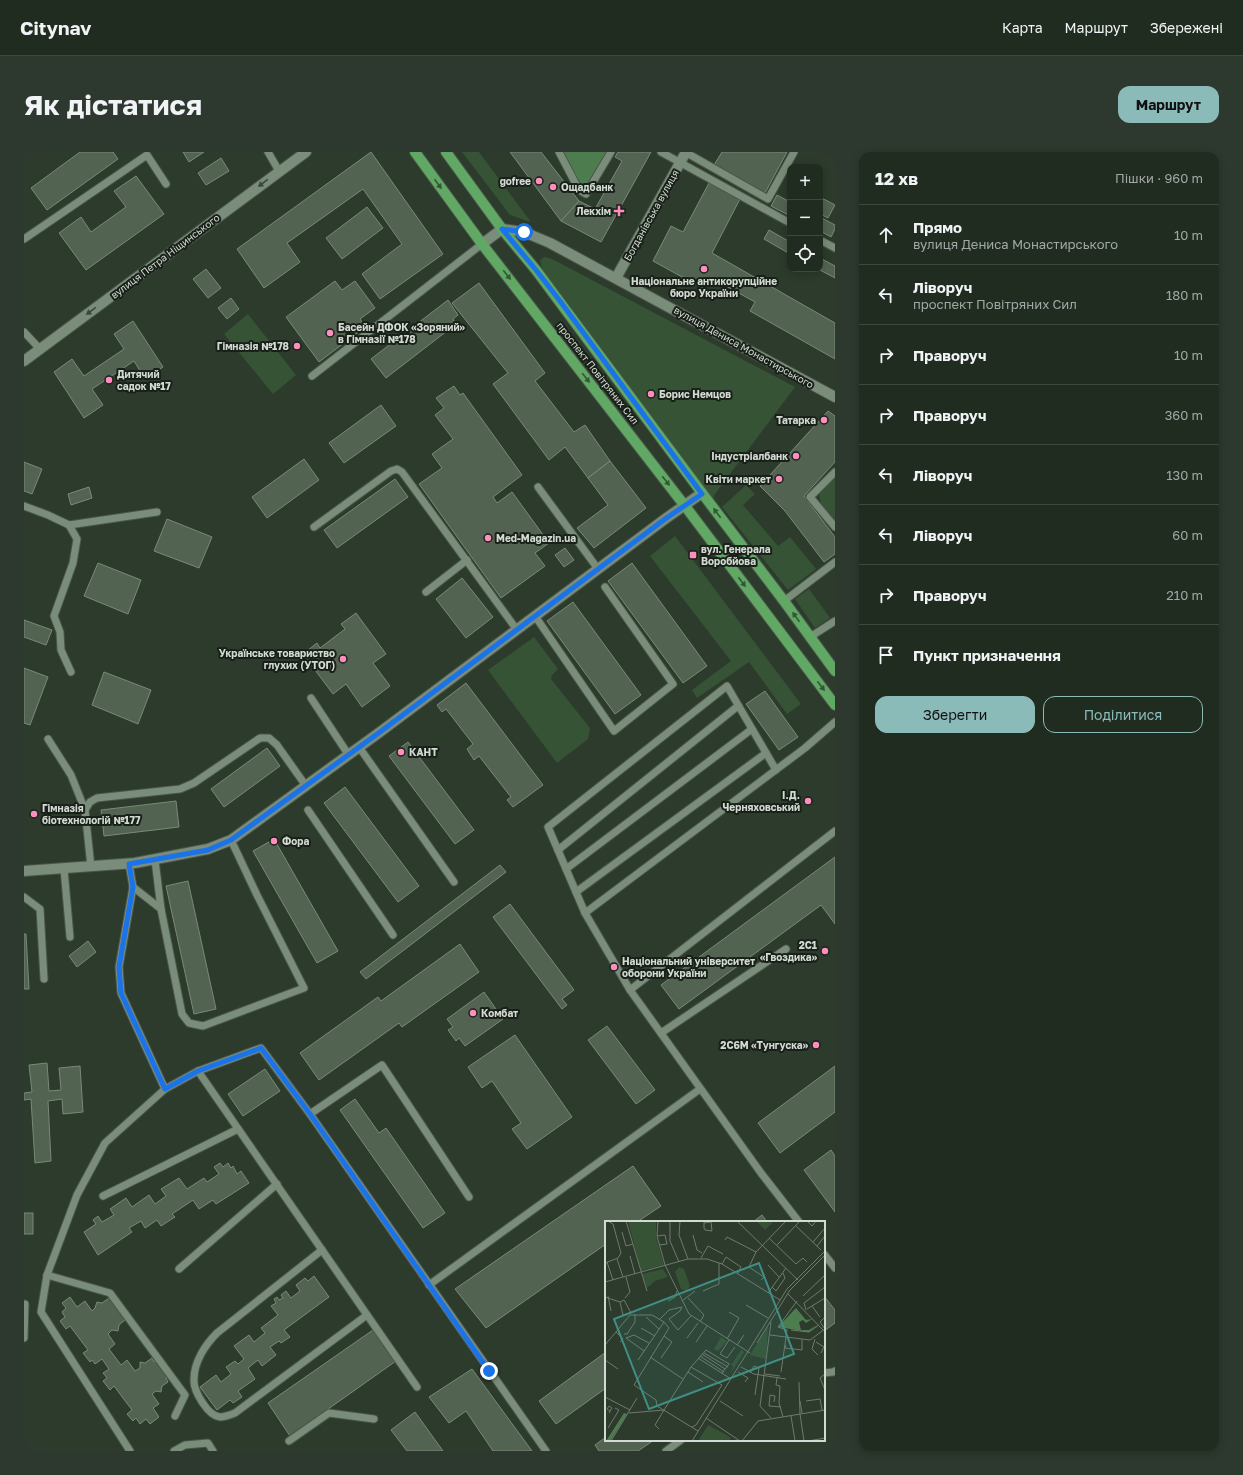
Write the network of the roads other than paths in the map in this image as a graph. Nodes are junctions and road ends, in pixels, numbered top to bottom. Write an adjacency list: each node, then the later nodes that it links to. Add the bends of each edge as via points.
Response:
1 (268, 152): 11 (lane)
2 (306, 152): 11 (street, вулиця Петра Ніщинського)
3 (415, 152): 17 (main road, проспект Повітряних Сил, one-way to 17)
4 (446, 152): 14 (main road, проспект Повітряних Сил)
5 (560, 152): 6 (lane, via 579,190 586,194)
6 (611, 152)
7 (661, 152): 10 (lane)
8 (686, 152): 9 (lane, via 768,199); 10 (street, Богданівська вулиця)
9 (794, 152)
10 (680, 163): 13 (lane); 19 (street, Богданівська вулиця)
11 (279, 171): 21 (street, вулиця Петра Ніщинського, one-way to 21)
12 (166, 184): 15 (lane, via 147,155)
13 (787, 221)
14 (502, 229): 17 (street); 19 (street, вулиця Дениса Монастирського, via 524,232 550,243); 27 (main road, проспект Повітряних Сил, via 560,301)
15 (24, 239)
16 (823, 242): 18 (lane)
17 (482, 244): 23 (lane); 29 (main road, проспект Повітряних Сил, one-way to 29)
18 (835, 248)
19 (616, 278): 24 (street, вулиця Дениса Монастирського)
20 (24, 332): 21 (lane)
21 (40, 349): 22 (street, вулиця Петра Ніщинського)
22 (24, 361)
23 (312, 376)
24 (835, 397)
25 (835, 472): 33 (lane, via 810,497)
26 (538, 487): 36 (lane)
27 (702, 494): 29 (street); 39 (main road, проспект Повітряних Сил, one-way to 27)
28 (24, 506): 31 (lane)
29 (685, 506): 36 (street); 47 (main road, проспект Повітряних Сил, one-way to 47)
30 (157, 512): 31 (lane)
31 (68, 525): 45 (lane, via 77,540 73,563 54,616 60,632 61,650)
32 (314, 527): 34 (lane, via 397,469 402,472)
33 (835, 527)
34 (467, 560): 38 (lane); 42 (lane)
35 (835, 562): 39 (lane)
36 (598, 569): 40 (street)
37 (605, 587): 40 (lane, via 673,684 614,731)
38 (426, 592)
39 (784, 601): 43 (main road, проспект Повітряних Сил, one-way to 39)
40 (535, 616): 42 (street)
41 (835, 620): 43 (lane)
42 (517, 630): 52 (street)
43 (810, 637): 44 (main road, проспект Повітряних Сил)
44 (835, 671)
45 (71, 672)
46 (311, 698): 54 (lane)
47 (835, 705)
48 (738, 706): 50 (lane); 61 (lane); 61 (lane, via 727,686 548,827)
49 (835, 722): 55 (lane)
50 (752, 729): 53 (lane); 66 (lane)
51 (48, 738): 57 (lane, via 71,775)
52 (359, 747): 54 (street); 68 (lane)
53 (766, 753): 55 (lane); 70 (lane)
54 (348, 754): 56 (street)
55 (776, 770): 73 (lane)
56 (306, 786): 57 (lane, via 277,746 269,738 260,738 194,783 180,789 97,798 90,802); 60 (street)
57 (85, 810): 64 (lane)
58 (308, 810): 74 (lane)
59 (835, 831): 78 (lane)
60 (231, 840): 62 (street, via 208,850); 72 (lane, via 304,988 203,1026 189,1023 182,1014)
61 (558, 850): 66 (lane)
62 (155, 860): 63 (street); 72 (lane)
63 (129, 864): 64 (street); 69 (lane)
64 (91, 868): 65 (street)
65 (64, 869): 67 (street); 75 (lane)
66 (566, 869): 70 (lane)
67 (24, 872)
68 (454, 882)
69 (133, 887): 72 (lane); 81 (lane, via 119,967 121,993)
70 (576, 892): 73 (lane)
71 (24, 898): 77 (lane, via 40,909)
72 (161, 909)
73 (585, 913): 78 (lane)
74 (392, 935)
75 (70, 937)
76 (786, 949): 79 (lane)
77 (44, 979)
78 (630, 990): 79 (lane)
79 (661, 1033): 82 (lane)
80 (198, 1071): 81 (lane); 83 (lane, via 261,1048); 84 (lane)
81 (165, 1089): 93 (lane, via 104,1142 77,1195)
82 (700, 1089): 88 (lane); 94 (lane)
83 (310, 1114): 87 (lane, via 382,1065); 94 (lane)
84 (238, 1129): 85 (lane); 86 (lane)
85 (277, 1184): 89 (lane); 92 (lane)
86 (104, 1196)
87 (470, 1197)
88 (798, 1221)
89 (322, 1250): 96 (lane); 96 (lane, via 217,1334 206,1346 198,1359 194,1377 196,1393 213,1415 226,1417 235,1413)
90 (825, 1255): 91 (lane)
91 (835, 1268)
92 (179, 1269)
93 (47, 1275): 101 (lane, via 110,1293 185,1395); 105 (lane, via 41,1312)
94 (429, 1284): 108 (lane)
95 (24, 1304): 97 (lane)
96 (367, 1315): 100 (lane)
97 (24, 1338)
98 (835, 1371): 99 (lane)
99 (825, 1373)
100 (417, 1387)
101 (175, 1416)
102 (374, 1419): 103 (lane, via 329,1413)
103 (289, 1441)
104 (681, 1441): 109 (lane)
105 (130, 1451)
106 (174, 1451): 107 (lane, via 185,1445 208,1443)
107 (213, 1451)
108 (546, 1451)
109 (666, 1451)

